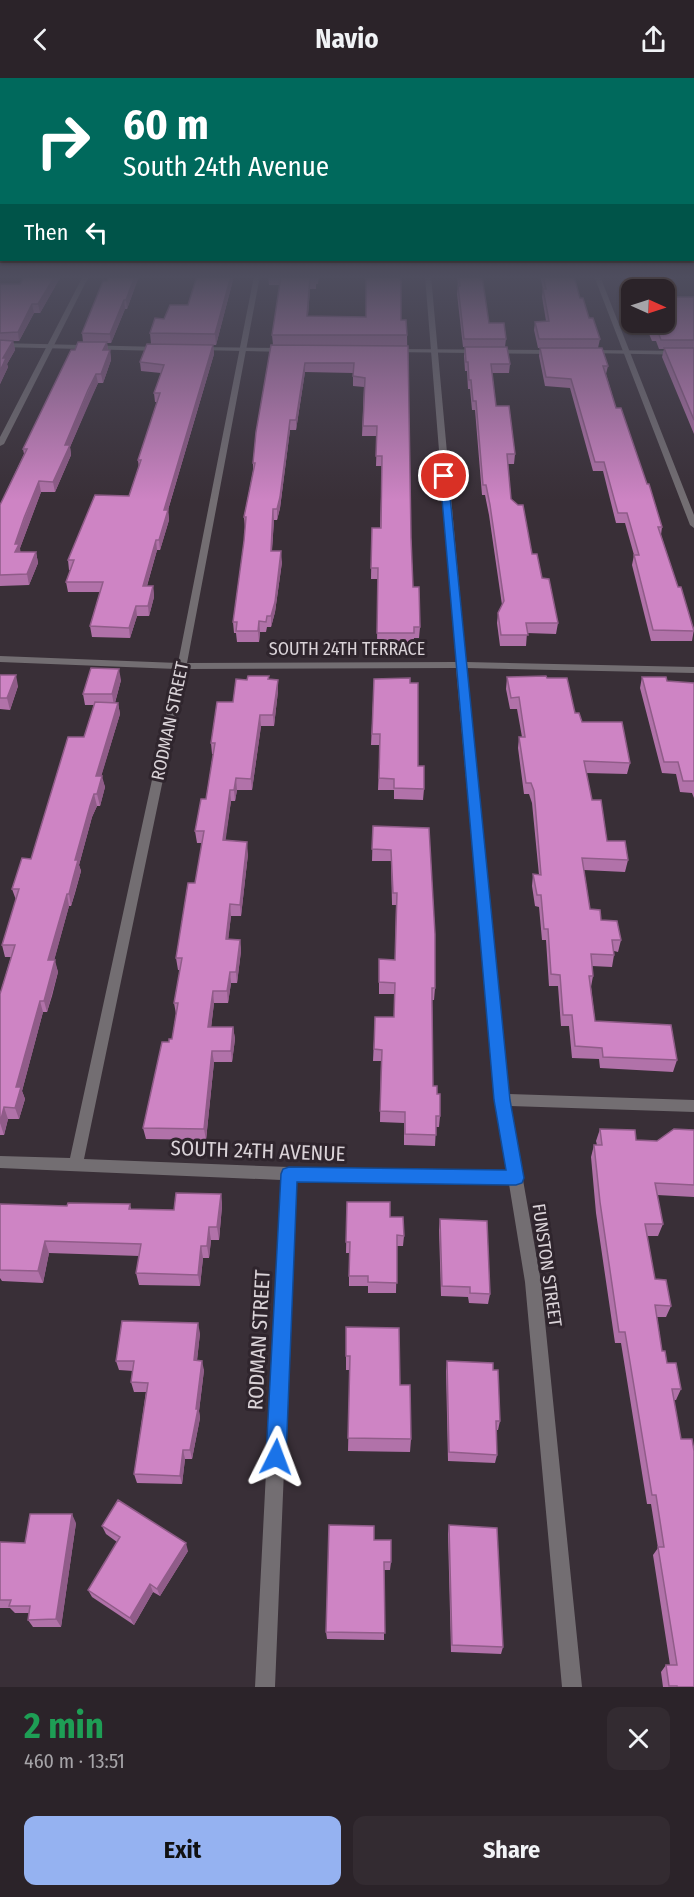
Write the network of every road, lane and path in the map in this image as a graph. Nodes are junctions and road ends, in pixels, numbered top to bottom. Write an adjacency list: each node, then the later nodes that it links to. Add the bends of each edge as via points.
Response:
1 (49, 351): 9 (street)
2 (242, 351): 13 (street, RODMAN STREET)
3 (433, 351): 12 (street, FUNSTON STREET)
4 (444, 351): 5 (street)
5 (565, 352)
6 (577, 352): 7 (street)
7 (625, 352): 8 (street); 10 (street)
8 (694, 353)
9 (0, 444)
10 (694, 525)
11 (0, 659): 13 (street, SOUTH 24TH TERRACE)
12 (461, 665): 13 (street, SOUTH 24TH TERRACE); 14 (street, SOUTH 24TH TERRACE); 15 (street, FUNSTON STREET)
13 (182, 666): 18 (street, RODMAN STREET)
14 (694, 670)
15 (502, 1100): 16 (street); 20 (street, FUNSTON STREET)
16 (694, 1106)
17 (0, 1162): 18 (street, SOUTH 24TH AVENUE)
18 (76, 1164): 19 (street, SOUTH 24TH AVENUE)
19 (289, 1174): 20 (street, SOUTH 24TH AVENUE); 21 (street, RODMAN STREET)
20 (516, 1178): 22 (street, FUNSTON STREET, via 534,1282)
21 (265, 1687)
22 (572, 1687)

